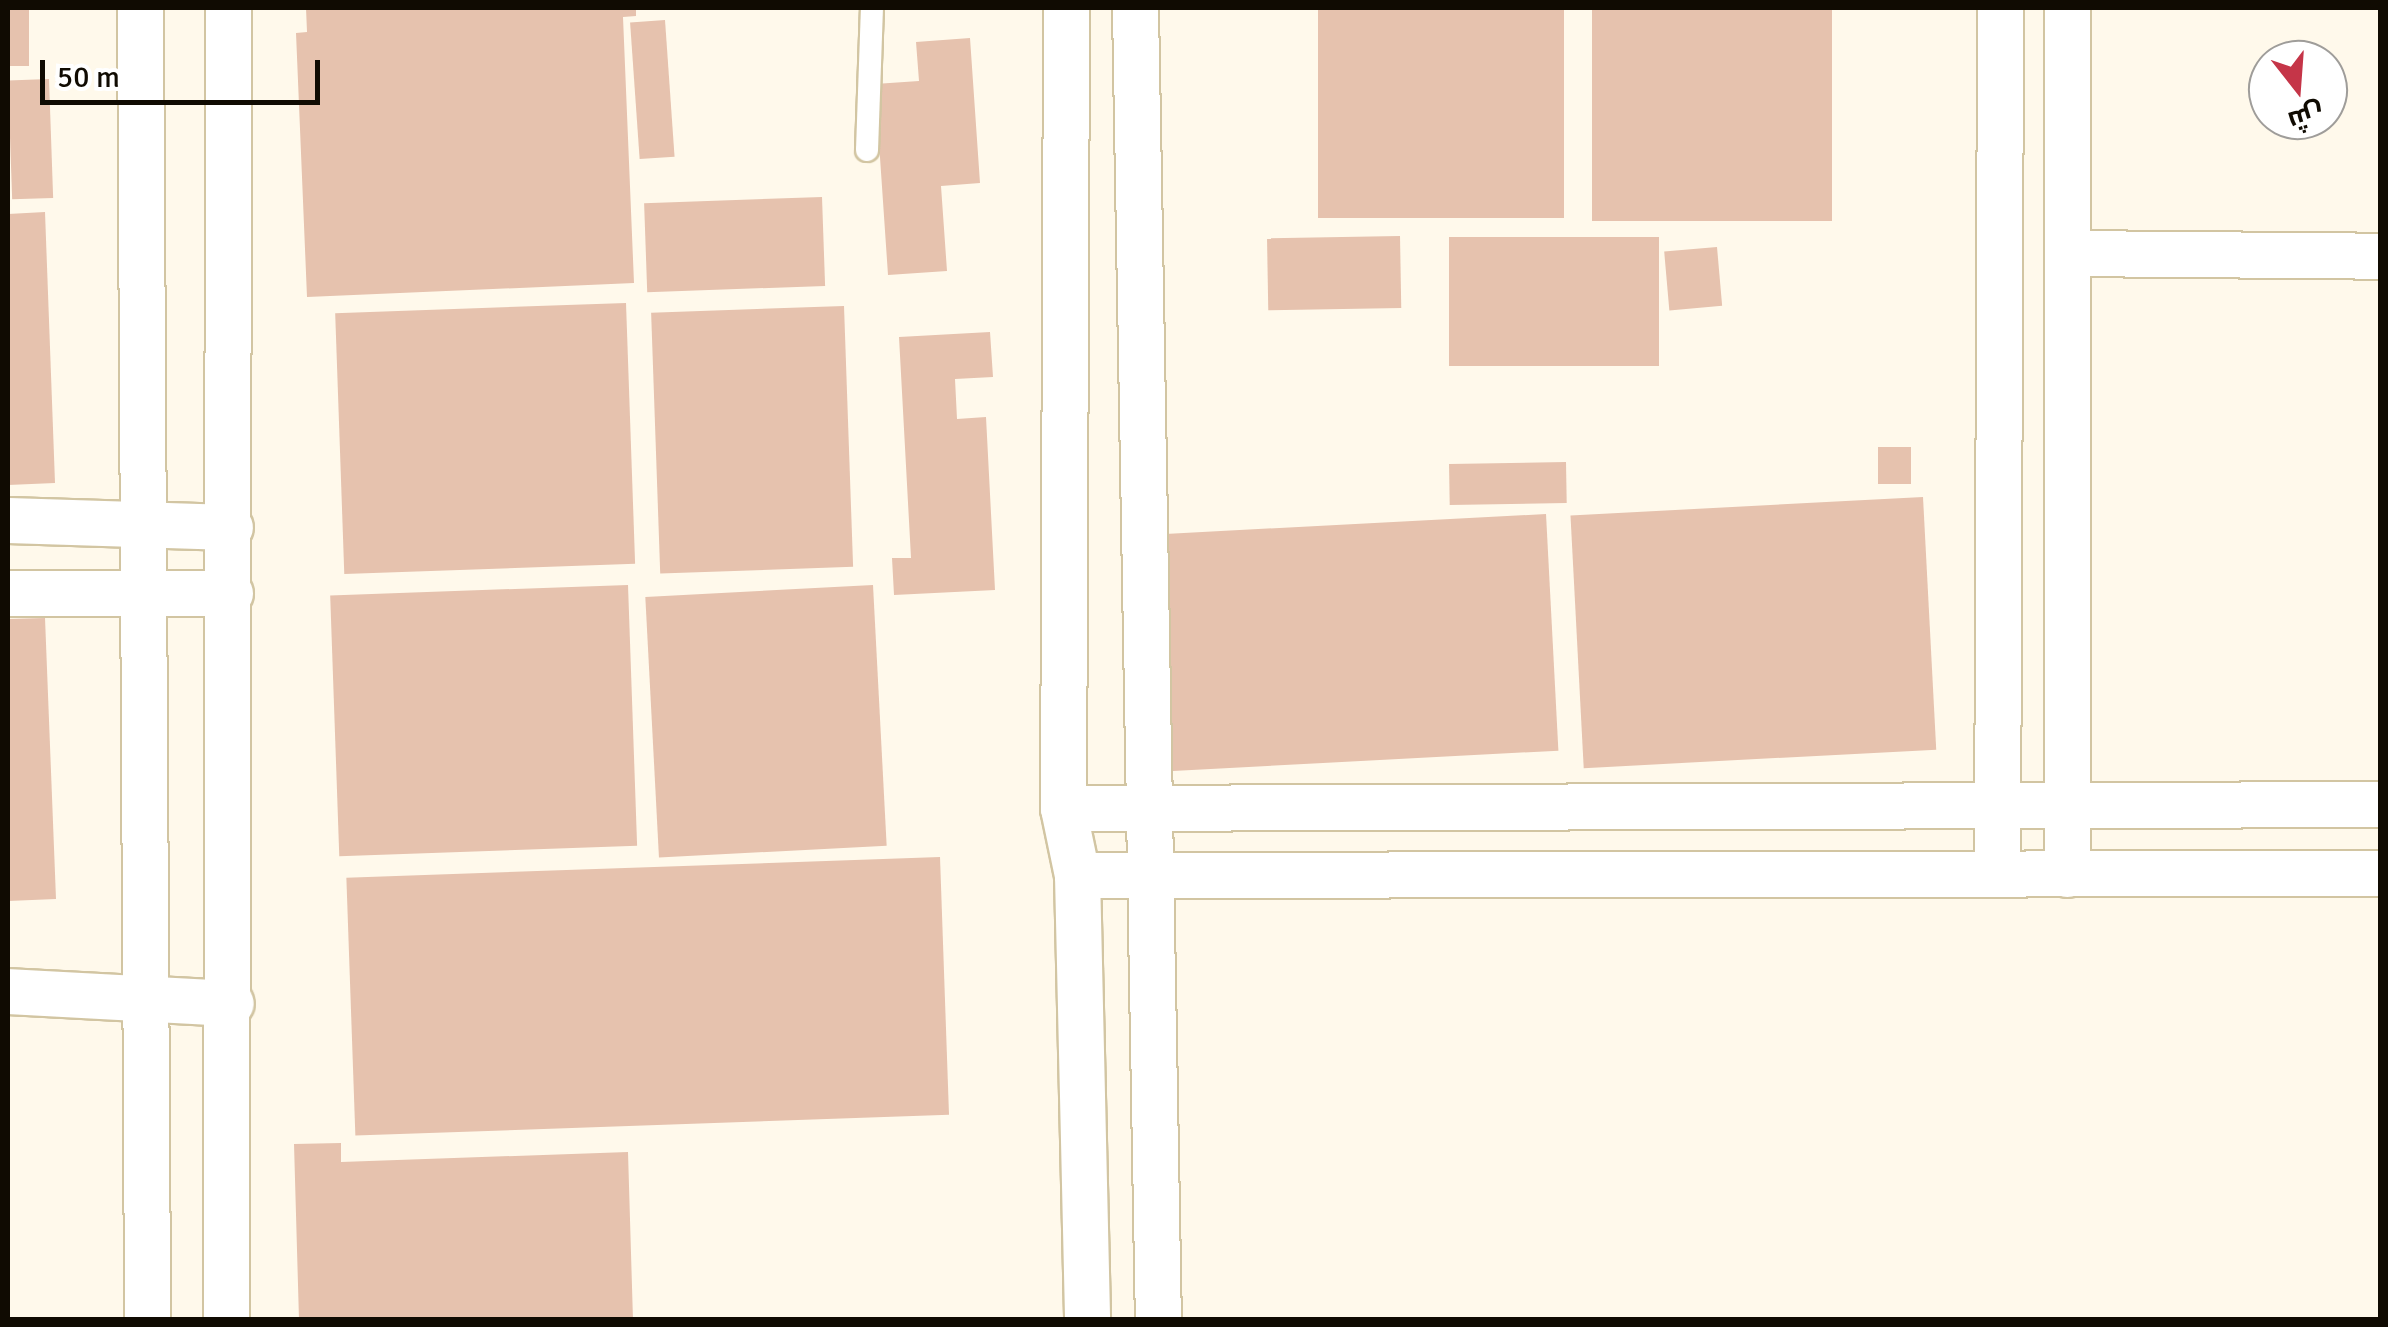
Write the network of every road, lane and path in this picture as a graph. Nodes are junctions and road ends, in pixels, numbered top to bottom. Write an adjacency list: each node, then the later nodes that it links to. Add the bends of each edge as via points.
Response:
1 (140, 8): 12 (street)
2 (228, 8): 13 (street)
3 (872, 8): 8 (lane)
4 (1066, 8): 20 (street)
5 (1136, 8): 21 (street)
6 (2000, 8): 19 (street)
7 (2067, 8): 9 (street)
8 (867, 150)
9 (2068, 252): 10 (street); 17 (street)
10 (2380, 256)
11 (8, 520): 12 (street)
12 (142, 520): 13 (street); 14 (street)
13 (230, 527): 16 (street)
14 (143, 592): 15 (street); 16 (street); 28 (street)
15 (8, 593)
16 (230, 593): 29 (street)
17 (2068, 804): 18 (street); 19 (street); 25 (street)
18 (2380, 804)
19 (2001, 805): 21 (street); 24 (street)
20 (1063, 808): 21 (street); 26 (street)
21 (1145, 808): 23 (street)
22 (2380, 873): 25 (street)
23 (1144, 874): 24 (street); 26 (street); 33 (street)
24 (1997, 874): 25 (street)
25 (2067, 874)
26 (1077, 875): 32 (street)
27 (8, 991): 28 (street)
28 (145, 993): 29 (street); 30 (street)
29 (231, 1004): 31 (street)
30 (146, 1320)
31 (226, 1320)
32 (1087, 1320)
33 (1158, 1320)

